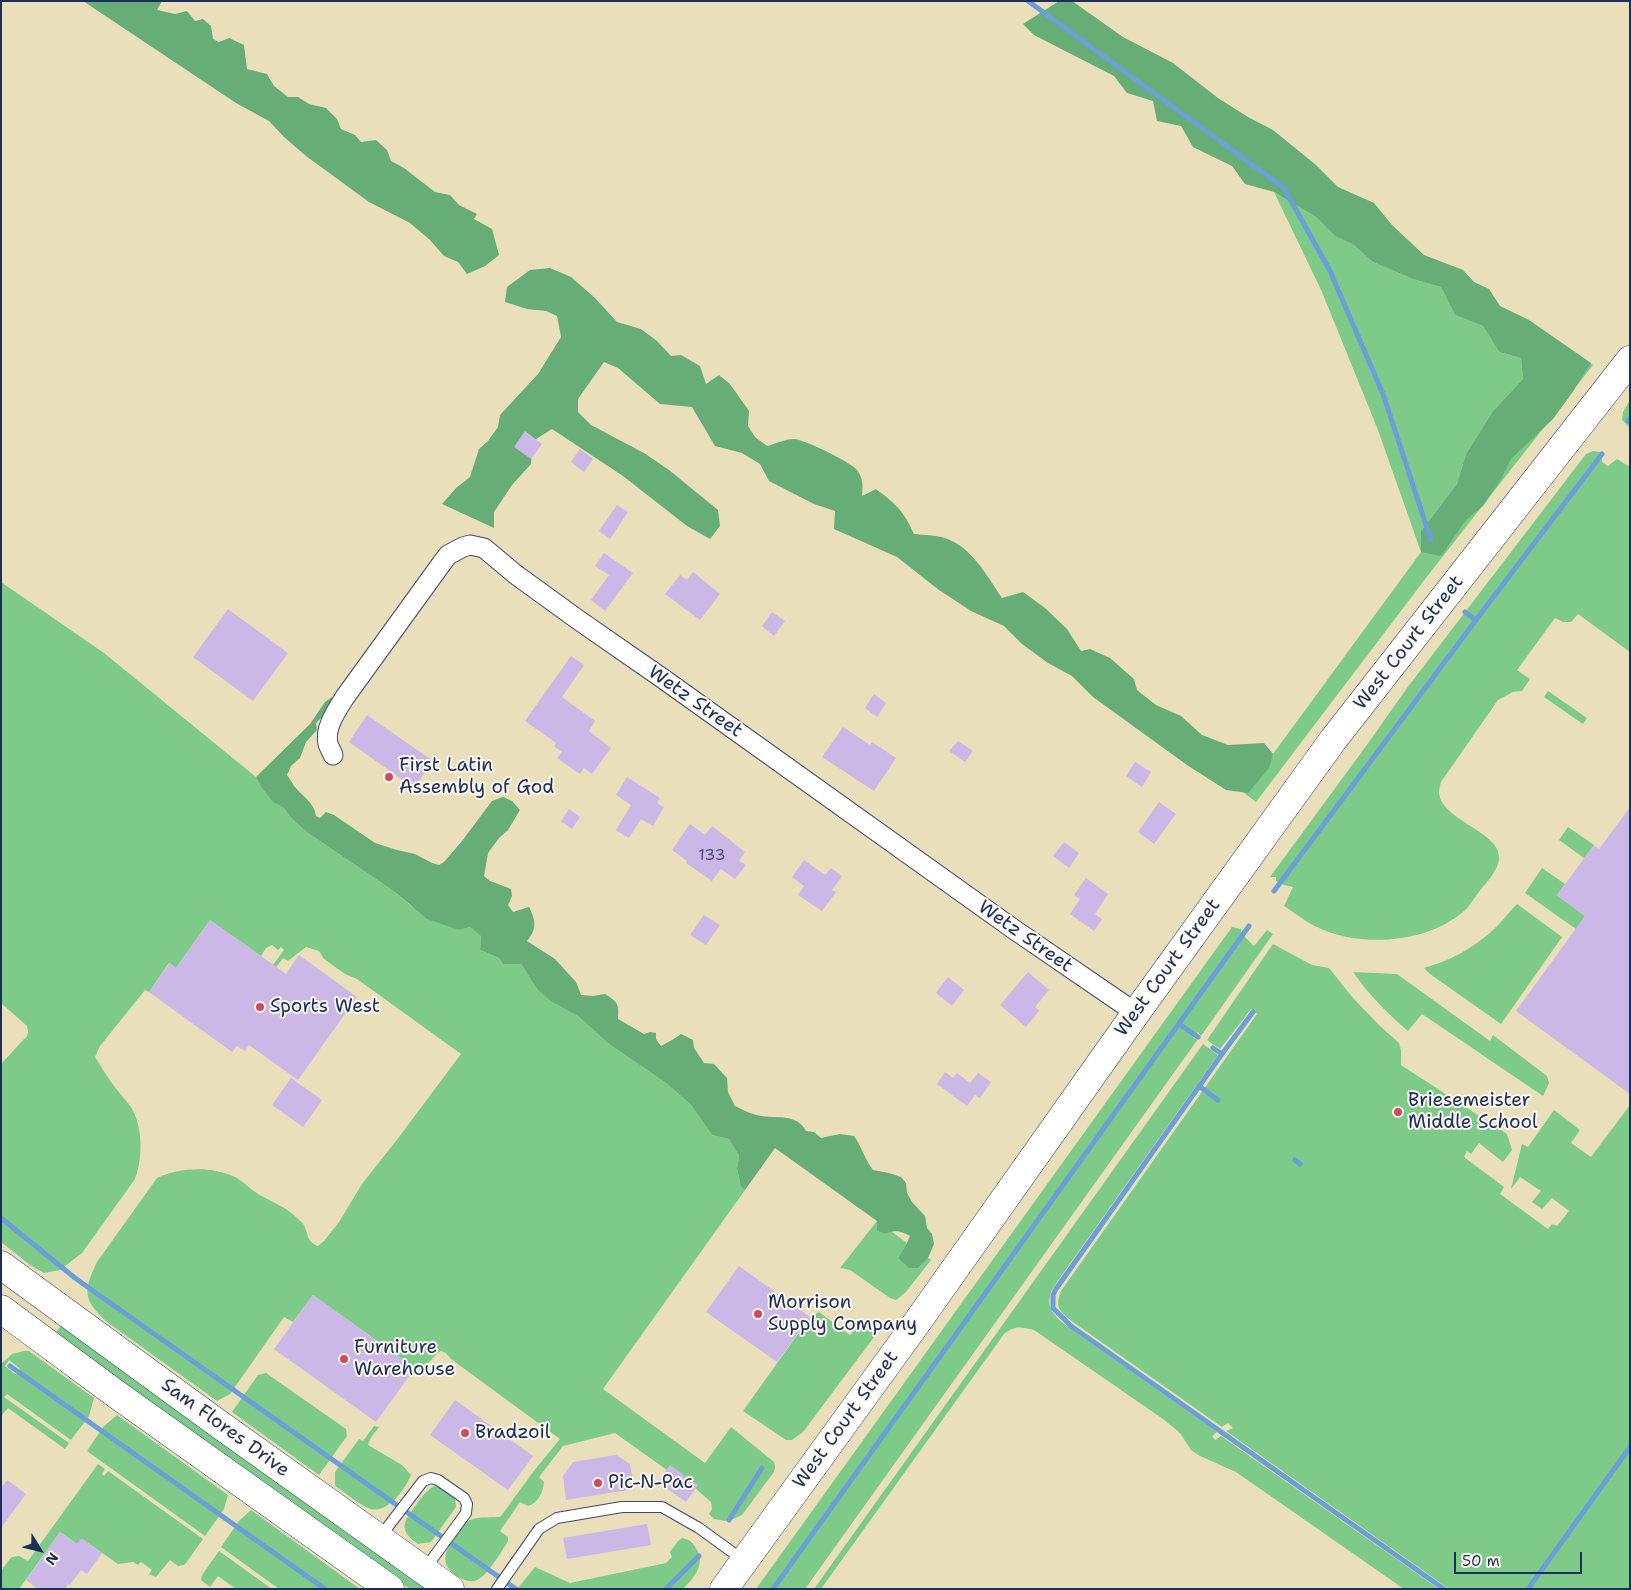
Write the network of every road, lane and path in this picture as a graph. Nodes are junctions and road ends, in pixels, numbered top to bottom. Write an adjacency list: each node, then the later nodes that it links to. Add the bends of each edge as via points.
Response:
1 (1630, 360): 3 (main road, West Court Street, via 1334,740)
2 (333, 755): 3 (street, Wetz Street, via 328,734 334,715 442,563 448,555 463,547 484,548 576,620)
3 (1136, 1013): 7 (main road, West Court Street)
4 (1, 1265): 6 (main road, Sam Flores Drive)
5 (1, 1310): 9 (main road, Sam Flores Drive)
6 (379, 1537): 8 (main road, Sam Flores Drive); 8 (lane, via 423,1482 431,1478 464,1498 466,1513)
7 (744, 1561): 11 (lane, via 699,1528 662,1507 622,1506 557,1518 539,1529); 12 (main road, West Court Street)
8 (424, 1570): 10 (main road, Sam Flores Drive)
9 (390, 1589)
10 (450, 1589)
11 (498, 1589)
12 (724, 1589)

